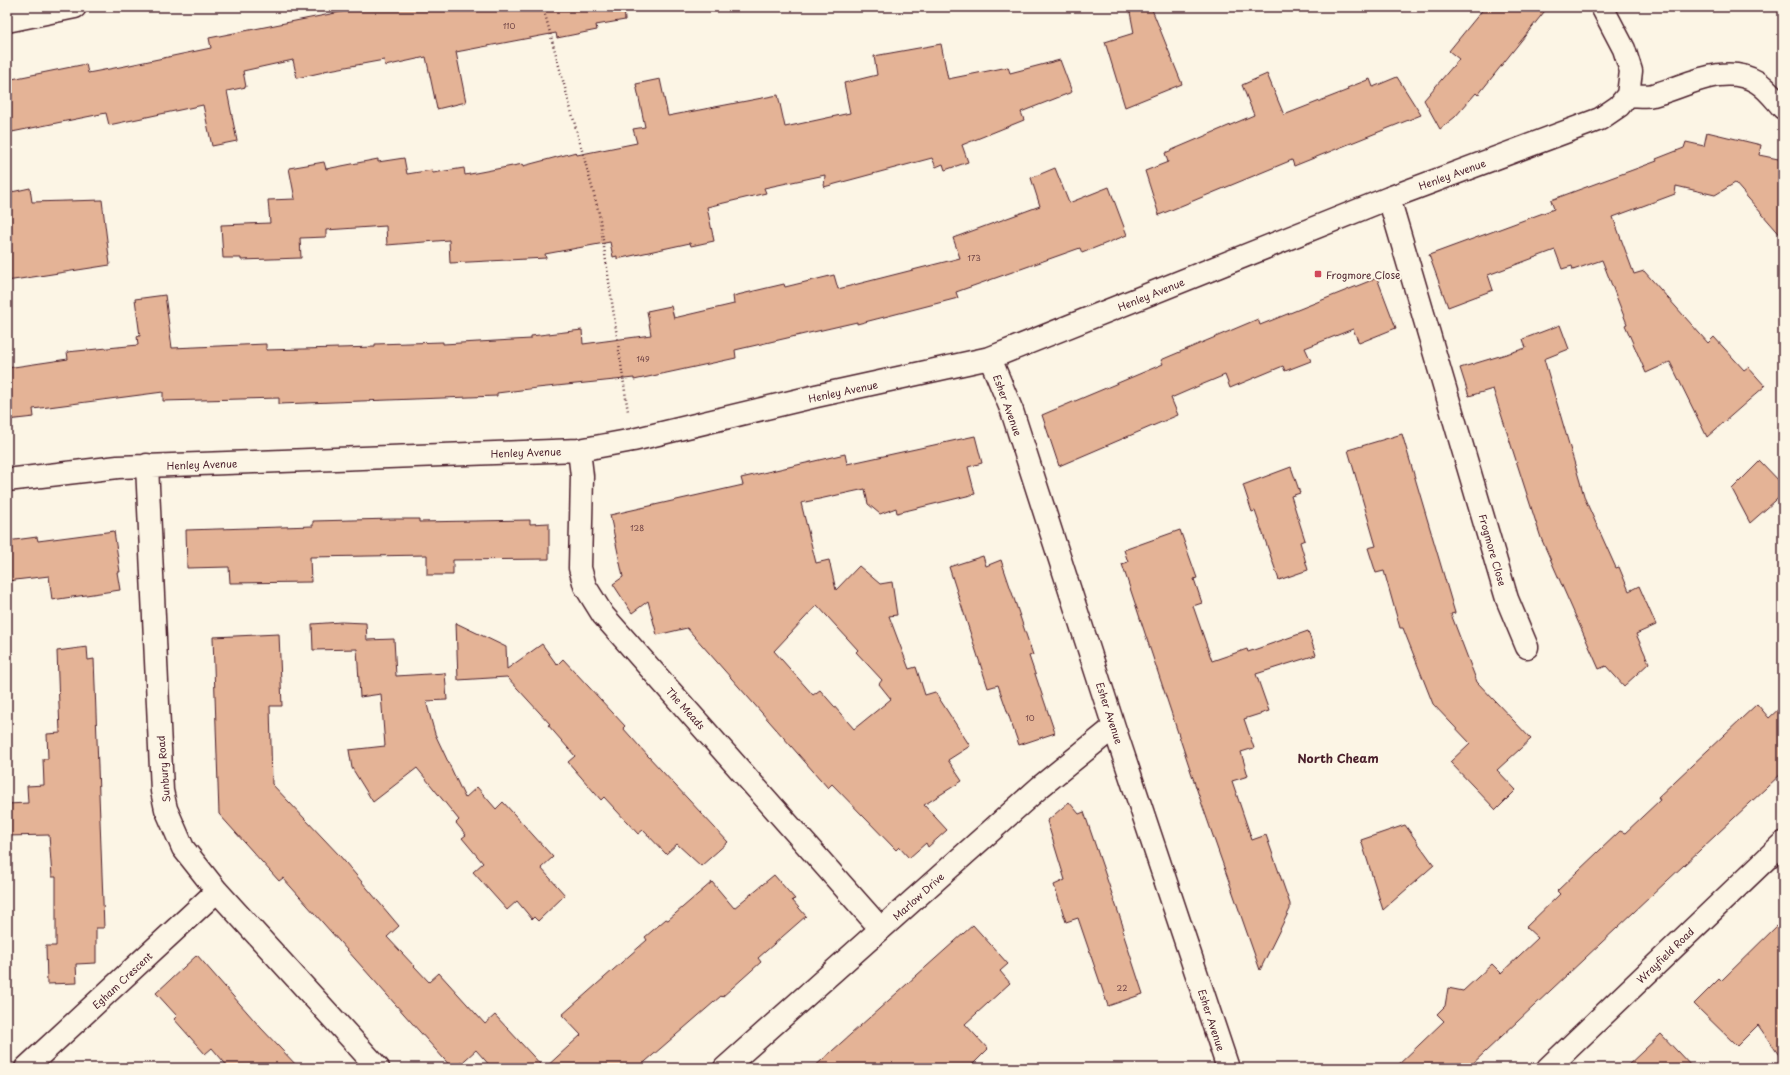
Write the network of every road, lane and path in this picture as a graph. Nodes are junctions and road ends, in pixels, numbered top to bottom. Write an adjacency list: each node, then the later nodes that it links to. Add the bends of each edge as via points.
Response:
1 (75, 7): 4 (street)
2 (543, 7): 9 (path, via 599,213 622,384)
3 (1602, 7): 5 (street, via 1624,49 1631,72)
4 (7, 21)
5 (1628, 95): 6 (street, via 1652,96 1681,85 1722,75 1740,75 1757,82); 7 (street, Henley Avenue, via 1619,106 1600,119)
6 (1783, 108)
7 (1389, 198): 8 (street, Henley Avenue); 13 (street, Frogmore Close, via 1507,599)
8 (990, 358): 9 (street, Henley Avenue); 14 (street, Esher Avenue, via 1012,411)
9 (633, 440): 10 (street, Henley Avenue)
10 (579, 450): 11 (street, Henley Avenue); 17 (street, The Meads, via 582,476 580,568 585,586 603,615)
11 (147, 465): 12 (street, Henley Avenue); 16 (street, Sunbury Road, via 162,792 166,809 183,848)
12 (7, 480)
13 (1527, 647)
14 (1114, 727): 17 (street, Marlow Drive, via 1040,787); 22 (street, Esher Avenue)
15 (1783, 843): 18 (street, Wrayfield Road)
16 (217, 891): 19 (street, Egham Crescent); 20 (street, Sunbury Road)
17 (882, 929): 21 (street, Marlow Drive)
18 (1551, 1067)
19 (26, 1068)
20 (378, 1068)
21 (725, 1068)
22 (1228, 1068)

